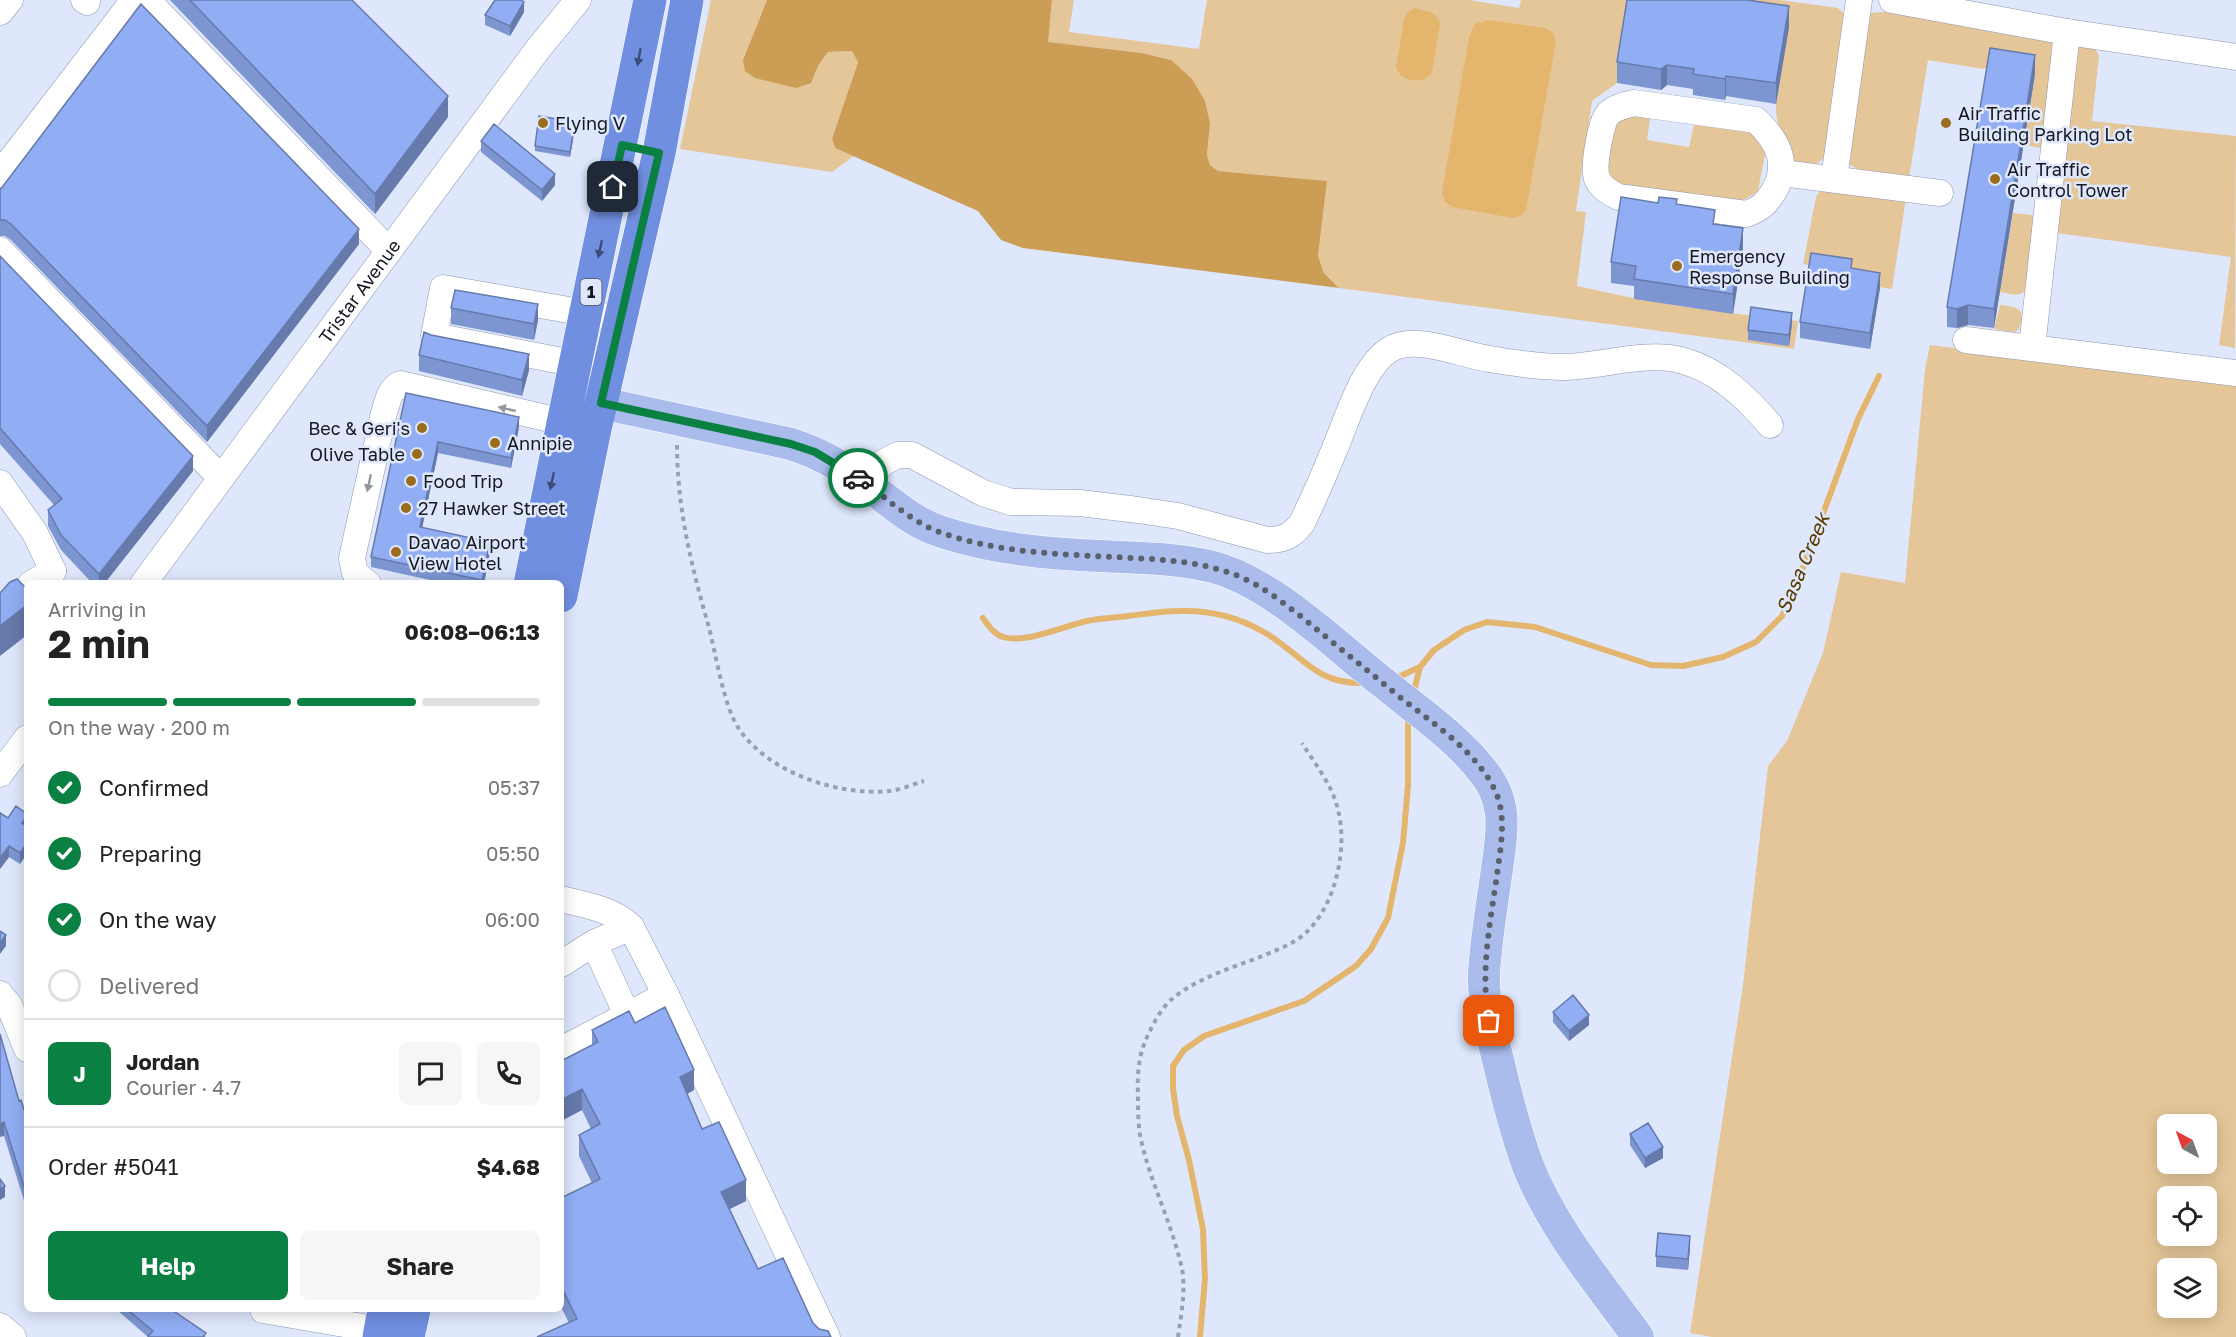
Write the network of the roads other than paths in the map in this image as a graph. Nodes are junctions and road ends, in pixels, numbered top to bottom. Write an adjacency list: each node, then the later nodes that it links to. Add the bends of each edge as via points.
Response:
1 (10, 0): 10 (street)
2 (135, 0): 16 (street)
3 (147, 0): 20 (street)
4 (578, 0): 20 (street, Tristar Avenue)
5 (650, 0): 13 (highway, 1, one-way to 13)
6 (687, 0): 14 (highway, 1)
7 (1859, 0): 17 (street)
8 (1892, 0): 9 (street)
9 (1966, 7): 11 (street)
10 (0, 12)
11 (2067, 32): 12 (street); 24 (street)
12 (2236, 57)
13 (622, 145): 14 (highway); 21 (highway, 1, one-way to 21)
14 (659, 153): 22 (highway, 1)
15 (1782, 172): 15 (street, via 1776,145 1756,120 1634,103 1620,106 1602,124 1596,174 1599,183 1618,197 1746,214 1760,209 1769,199); 17 (street)
16 (0, 174)
17 (1834, 179): 18 (street)
18 (1940, 193)
19 (0, 250): 30 (street)
20 (389, 251): 30 (street, Tristar Avenue)
21 (587, 314): 22 (street); 25 (highway, 1); 25 (street, via 442,288 434,336)
22 (620, 319): 26 (highway, 1)
23 (1965, 340): 24 (street)
24 (2032, 347): 27 (street)
25 (576, 364): 26 (street); 28 (highway, 1)
26 (608, 370): 28 (highway, 1)
27 (2236, 373)
28 (587, 418): 31 (main road, via 678,420 791,444 815,452); 33 (highway, 1, one-way to 33); 34 (highway, 1); 37 (street, one-way to 37, via 400,384 395,387 384,413 352,558 355,573)
29 (1770, 425): 31 (street, via 1731,385 1682,360 1651,357 1562,367 1488,359 1415,342 1400,343 1386,351 1373,367 1302,523 1281,540 1138,510 1080,503 1011,502 983,493 912,456 898,455 884,462)
30 (221, 478): 36 (street, Tristar Avenue)
31 (864, 482): 57 (main road, via 909,517 981,543 1028,552 1148,559 1215,568 1254,584 1294,611 1435,725 1479,767 1492,784 1502,817 1484,975 1486,1003 1505,1090 1529,1167 1550,1211)
32 (0, 483): 35 (street)
33 (542, 526): 34 (highway); 38 (highway, 1)
34 (574, 532): 39 (highway, 1)
35 (63, 577)
36 (146, 580)
37 (363, 580)
38 (531, 580)
39 (564, 581)
40 (24, 742): 41 (street)
41 (0, 774)
42 (564, 900): 43 (street, via 612,914)
43 (630, 927): 44 (street); 47 (street)
44 (594, 943): 45 (street); 48 (street)
45 (564, 961)
46 (0, 994): 49 (street, via 9,1005)
47 (666, 995): 48 (street); 56 (street)
48 (627, 1015): 50 (street)
49 (24, 1042)
50 (564, 1048)
51 (268, 1312): 54 (street)
52 (0, 1326): 55 (street)
53 (396, 1326): 54 (street)
54 (304, 1327)
55 (13, 1337)
56 (827, 1337)
57 (1638, 1337)

